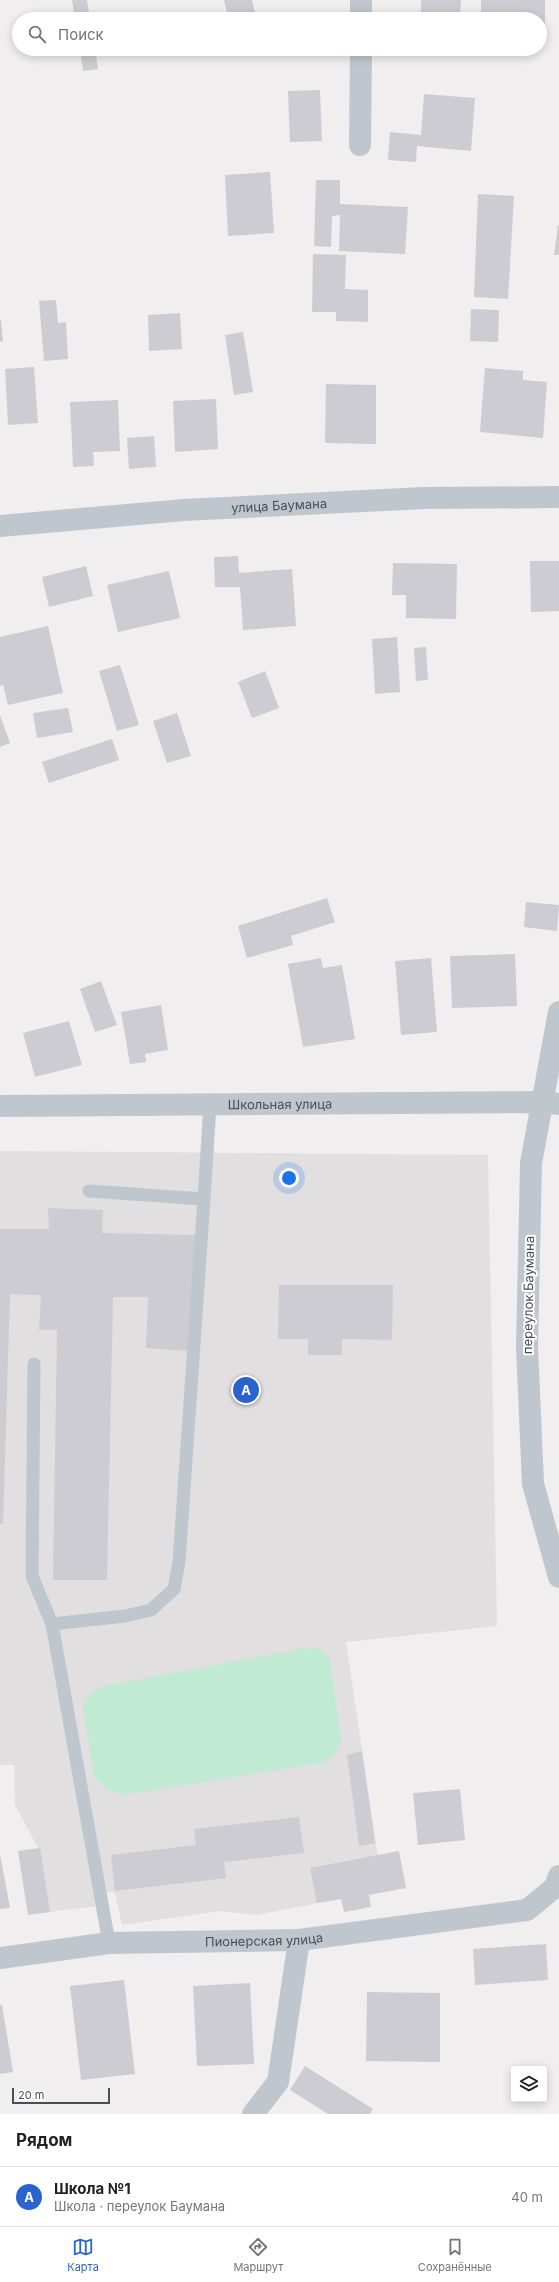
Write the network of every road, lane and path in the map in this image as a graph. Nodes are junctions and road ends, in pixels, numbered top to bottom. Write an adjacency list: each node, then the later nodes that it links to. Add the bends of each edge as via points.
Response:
1 (361, 0): 2 (street)
2 (361, 12)
3 (361, 56): 4 (street)
4 (360, 146)
5 (559, 497): 6 (street, улица Баумана, via 424,498 184,510)
6 (0, 526)
7 (559, 1012): 8 (street, переулок Баумана)
8 (550, 1103): 9 (street, Школьная улица); 14 (street, переулок Баумана, via 531,1163 527,1347 533,1484)
9 (210, 1104): 10 (street, Школьная улица); 12 (lane)
10 (0, 1106)
11 (89, 1191): 12 (lane)
12 (204, 1200): 15 (lane, via 179,1562 174,1589 151,1610 125,1616)
13 (34, 1364): 15 (lane, via 32,1576)
14 (559, 1577)
15 (52, 1624): 18 (lane)
16 (559, 1876): 17 (street, Пионерская улица, via 556,1887 527,1910)
17 (299, 1940): 18 (street, Пионерская улица); 20 (street, via 278,2082)
18 (110, 1943): 19 (street, Пионерская улица)
19 (0, 1958)
20 (253, 2114)

